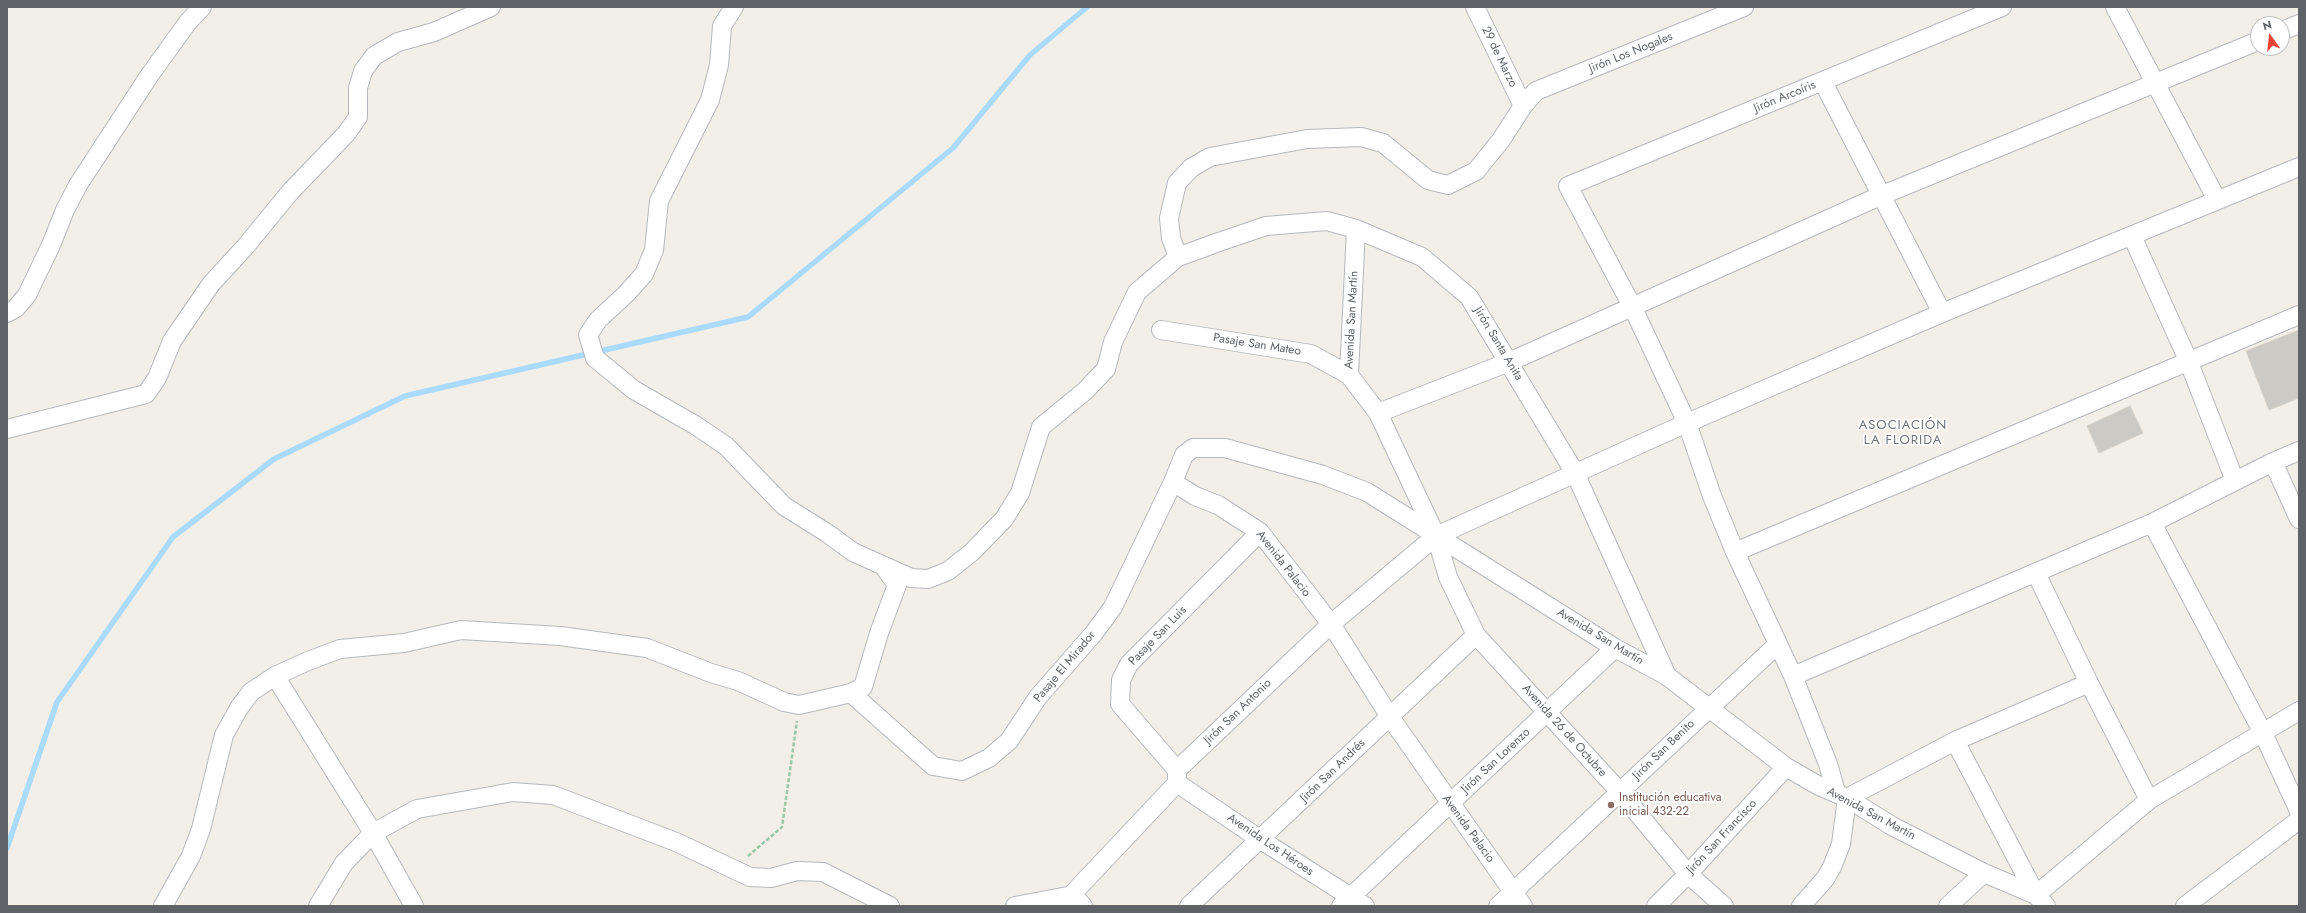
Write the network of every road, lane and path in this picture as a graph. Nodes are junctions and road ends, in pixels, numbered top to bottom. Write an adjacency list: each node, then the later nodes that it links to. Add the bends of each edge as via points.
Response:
1 (202, 7): 19 (street, via 149,76 78,185 27,295 16,308)
2 (491, 7): 28 (street, via 434,32 398,42 374,56 363,71 358,88 358,117 346,134 291,191 211,284 172,341 157,378 146,394)
3 (734, 7): 39 (street, via 722,26 719,66 710,100 659,202 654,250 644,274 598,320 588,335 596,358 634,390 726,446 784,506 852,552)
4 (1476, 7): 11 (street, 29 de Marzo)
5 (1744, 7): 11 (street, Jirón Los Nogales, via 1536,91)
6 (2002, 7): 9 (street, Jirón Arcoíris)
7 (2115, 7): 10 (street)
8 (2250, 44): 10 (street)
9 (1823, 82): 13 (street); 18 (street, Jirón Arcoíris, via 1568,186)
10 (2155, 84): 13 (street); 14 (street)
11 (1523, 106): 17 (street, Jirón Los Nogales, via 1502,140 1476,171 1448,185 1428,180 1383,143 1361,137 1307,139 1210,157 1191,168 1177,183 1169,218 1171,238)
12 (2299, 167): 14 (street, Jirón San Antonio)
13 (1880, 196): 18 (street); 20 (street)
14 (2217, 200): 16 (street, Jirón San Antonio)
15 (1356, 229): 17 (street, Jirón Santa Anita, via 1327,221 1266,226); 24 (street, Jirón Santa Anita, via 1422,257 1469,297); 25 (street, Avenida San Martín)
16 (2132, 236): 20 (street, Jirón San Antonio); 23 (street)
17 (1178, 257): 39 (street, via 1136,292 1113,342 1106,369 1085,391 1041,427 1020,493 1004,519 972,552 948,571 928,579 910,578)
18 (1634, 308): 24 (street); 27 (street)
19 (7, 313)
20 (1942, 313): 27 (street, Jirón San Antonio)
21 (2299, 315): 23 (street)
22 (1161, 330): 25 (street, Pasaje San Mateo, via 1311,354)
23 (2188, 360): 32 (street); 38 (street)
24 (1510, 362): 26 (street); 31 (street, Jirón Santa Anita)
25 (1349, 375): 26 (street, Avenida San Martín)
26 (1378, 413): 37 (street, Avenida San Martín)
27 (1687, 423): 31 (street, Jirón San Antonio); 38 (street, via 1712,496)
28 (7, 428)
29 (2299, 451): 30 (street)
30 (2273, 462): 32 (street); 34 (street)
31 (1574, 473): 37 (street, Jirón San Antonio); 46 (street, Jirón Santa Anita)
32 (2235, 481): 35 (street)
33 (1173, 482): 36 (street, Avenida Palacio, via 1195,496 1218,505); 37 (street, via 1184,455 1193,448 1225,448 1323,475 1367,492); 49 (street, Pasaje El Mirador, via 1113,607 1094,633 1038,697 1009,741 989,758 962,770 933,766)
34 (2299, 519)
35 (2152, 523): 40 (street); 55 (street)
36 (1260, 532): 41 (street, Avenida Palacio); 58 (street, Pasaje San Luis, via 1129,664 1121,680 1120,704)
37 (1436, 536): 41 (street, Jirón San Antonio); 42 (street, Avenida 26 de Octubre, via 1448,577); 44 (street, Avenida San Martín)
38 (1735, 552): 43 (street)
39 (883, 566): 49 (street, via 897,585 863,687)
40 (2036, 574): 47 (street); 48 (street)
41 (1331, 624): 54 (street, Avenida Palacio); 58 (street, Jirón San Antonio)
42 (1476, 635): 53 (street, Avenida 26 de Octubre); 54 (street, Jirón San Andrés)
43 (1778, 644): 47 (street); 51 (street, Jirón San Benito)
44 (1615, 648): 46 (street, Avenida San Martín); 53 (street, Jirón San Lorenzo)
45 (275, 676): 50 (street, via 340,649 404,643 461,630 560,636 646,648 711,673 738,680 784,702); 65 (street); 74 (street, via 251,692 238,708 224,735 202,829 191,856)
46 (1667, 676): 51 (street, Avenida San Martín)
47 (1793, 676): 60 (street)
48 (2089, 683): 56 (street); 61 (street)
49 (851, 693): 50 (street)
50 (799, 705): 67 (path, via 782,827)
51 (1708, 708): 57 (street, Avenida San Martín); 59 (street, Jirón San Benito)
52 (2299, 711): 55 (street)
53 (1548, 712): 59 (street, Avenida 26 de Octubre); 62 (street, Jirón San Lorenzo)
54 (1390, 717): 62 (street, Avenida Palacio); 66 (street, Jirón San Andrés)
55 (2263, 733): 61 (street); 63 (street)
56 (1954, 741): 60 (street); 71 (street)
57 (1786, 767): 60 (street, Avenida San Martín, via 1819,786); 69 (street, Jirón San Francisco)
58 (1177, 776): 66 (street, Avenida Los Héroes); 72 (street, Jirón San Antonio)
59 (1620, 792): 69 (street, Avenida 26 de Octubre); 70 (street, Jirón San Benito)
60 (1842, 795): 68 (street, Avenida San Martín, via 1892,826); 83 (street, via 1841,844 1825,879)
61 (2149, 800): 71 (street)
62 (1450, 804): 70 (street, Avenida Palacio); 73 (street, Jirón San Lorenzo)
63 (2299, 811)
64 (2299, 820): 85 (street)
65 (373, 833): 67 (street, via 417,809 513,792 552,795 676,842); 75 (street, via 344,863); 76 (street)
66 (1261, 840): 73 (street, Avenida Los Héroes); 79 (street, Jirón San Andrés)
67 (732, 870): 77 (street, via 750,877 771,878 797,871 823,872)
68 (1984, 873): 71 (street, Avenida San Martín); 84 (street)
69 (1688, 874): 81 (street, Jirón San Francisco); 82 (street, Avenida 26 de Octubre)
70 (1518, 900): 80 (street, Jirón San Benito)
71 (2041, 901)
72 (1072, 902): 78 (street)
73 (1352, 903)
74 (163, 906)
75 (318, 906)
76 (414, 906)
77 (890, 906)
78 (1015, 906)
79 (1189, 906)
80 (1498, 906)
81 (1656, 906)
82 (1724, 906)
83 (1801, 906)
84 (1948, 906)
85 (2185, 906)

